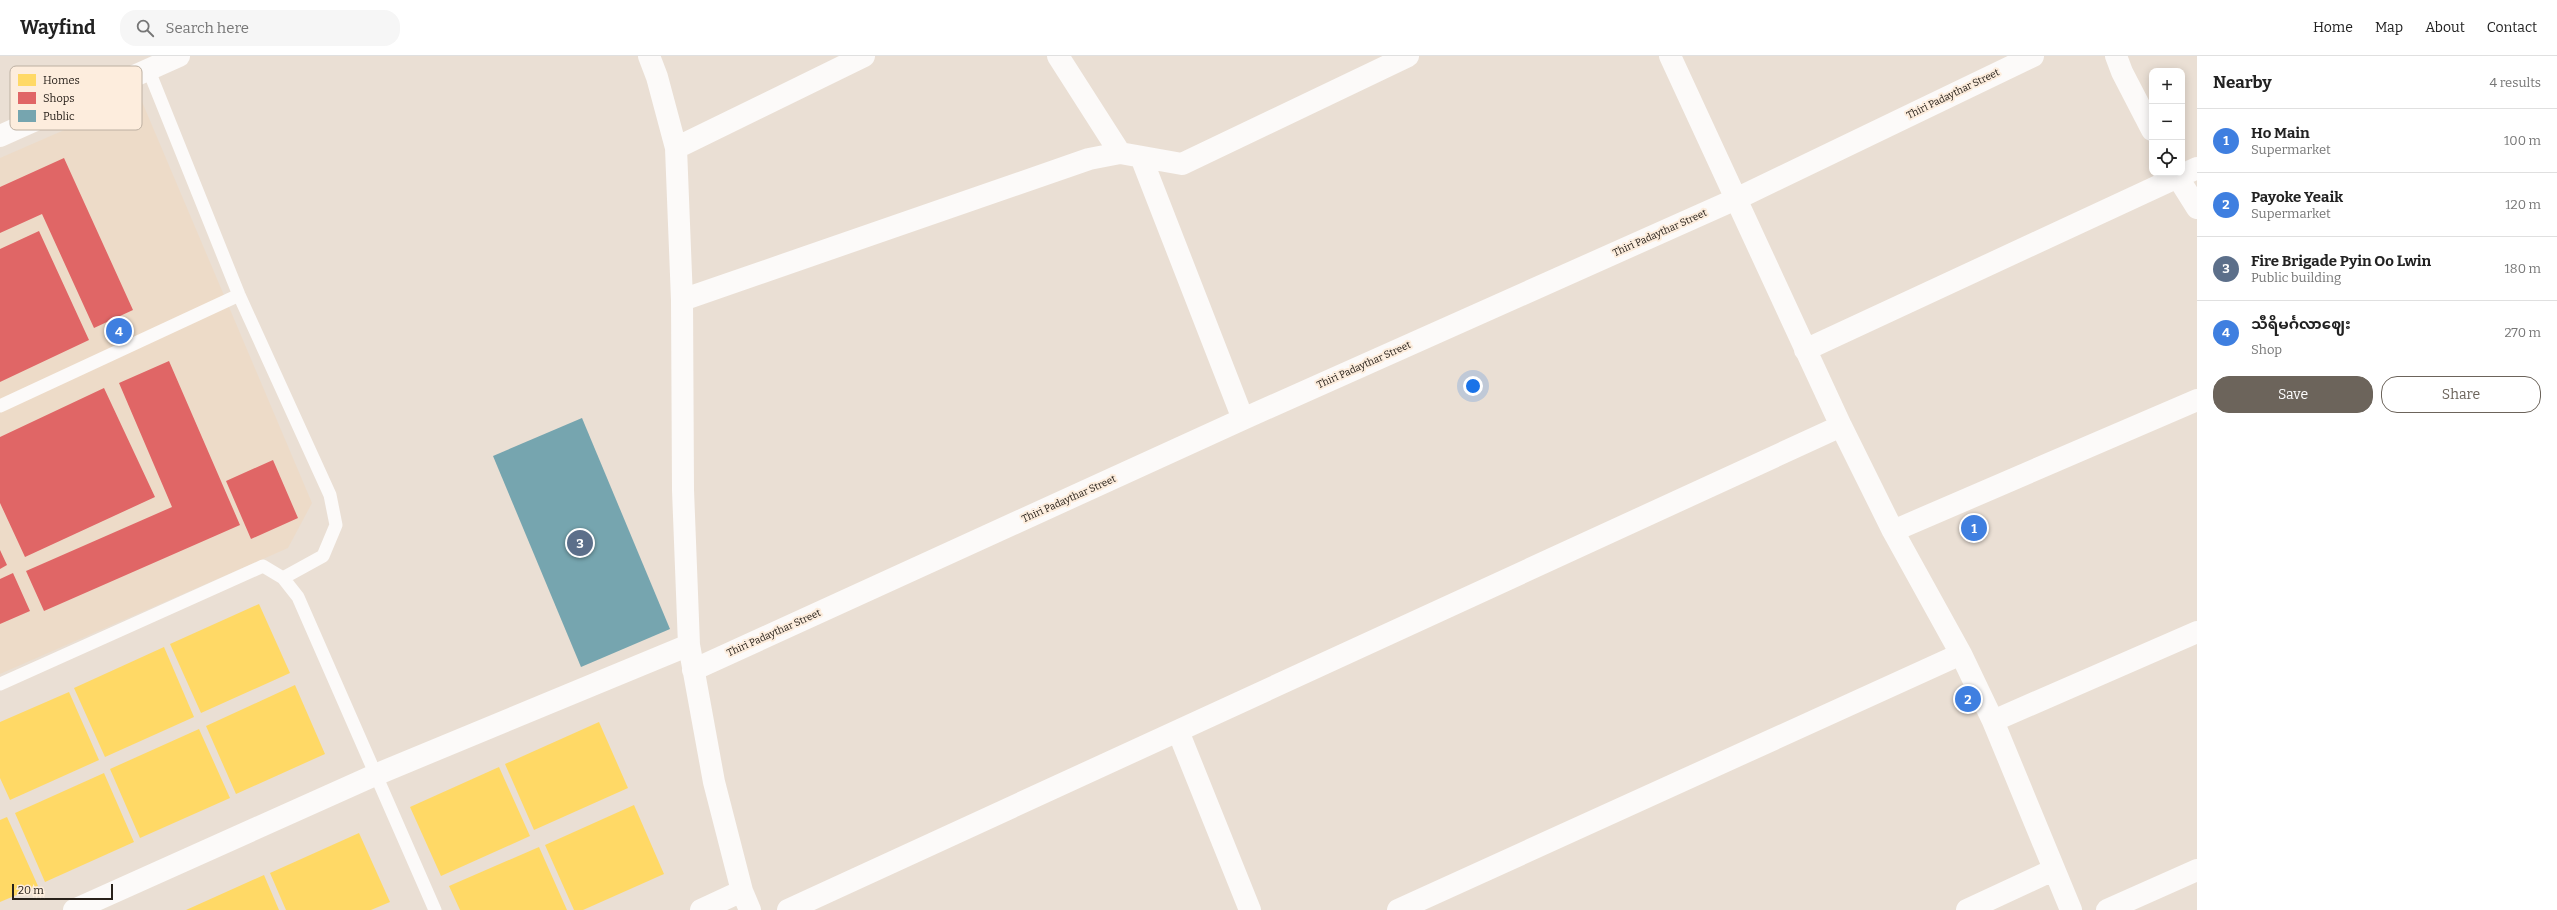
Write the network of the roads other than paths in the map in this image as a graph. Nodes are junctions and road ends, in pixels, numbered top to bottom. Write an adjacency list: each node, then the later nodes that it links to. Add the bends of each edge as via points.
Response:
1 (179, 56): 9 (street)
2 (649, 56): 14 (street)
3 (864, 56): 14 (street)
4 (1058, 56): 15 (street)
5 (1408, 56): 16 (street, via 1182,164)
6 (1670, 56): 21 (street)
7 (2033, 56): 21 (street, Thiri Padaythar Street)
8 (2116, 56): 11 (street)
9 (149, 71): 10 (street); 23 (lane)
10 (142, 74)
11 (2149, 124)
12 (14, 130): 13 (street)
13 (0, 136)
14 (676, 148): 24 (street)
15 (1120, 153): 16 (street); 24 (street, via 1089,159)
16 (1141, 158): 28 (street)
17 (2197, 168): 18 (street)
18 (2185, 172)
19 (2174, 176): 25 (street)
20 (2177, 176): 22 (street)
21 (1736, 199): 25 (street); 28 (street, Thiri Padaythar Street)
22 (2197, 208)
23 (239, 295): 27 (lane); 31 (lane, via 330,495 336,525 323,556)
24 (682, 300): 33 (street, via 683,490)
25 (1805, 350): 29 (street)
26 (2197, 400): 30 (street)
27 (0, 406)
28 (1243, 419): 35 (street, Thiri Padaythar Street)
29 (1841, 426): 30 (street); 38 (street)
30 (1893, 531): 34 (street)
31 (283, 578): 36 (lane, via 263,566); 39 (lane, via 298,597)
32 (2197, 632): 37 (street)
33 (689, 645): 35 (street); 39 (street)
34 (1960, 654): 37 (street); 48 (street)
35 (693, 670): 42 (street, via 714,782)
36 (0, 684)
37 (1993, 721): 40 (street)
38 (1178, 731): 46 (street); 47 (street)
39 (375, 775): 43 (street); 44 (lane)
40 (2053, 870): 49 (street); 50 (street)
41 (2197, 870): 51 (street)
42 (746, 900): 45 (street)
43 (74, 910)
44 (436, 910)
45 (701, 910)
46 (788, 910)
47 (1250, 910)
48 (1398, 910)
49 (1967, 910)
50 (2071, 910)
51 (2107, 910)

